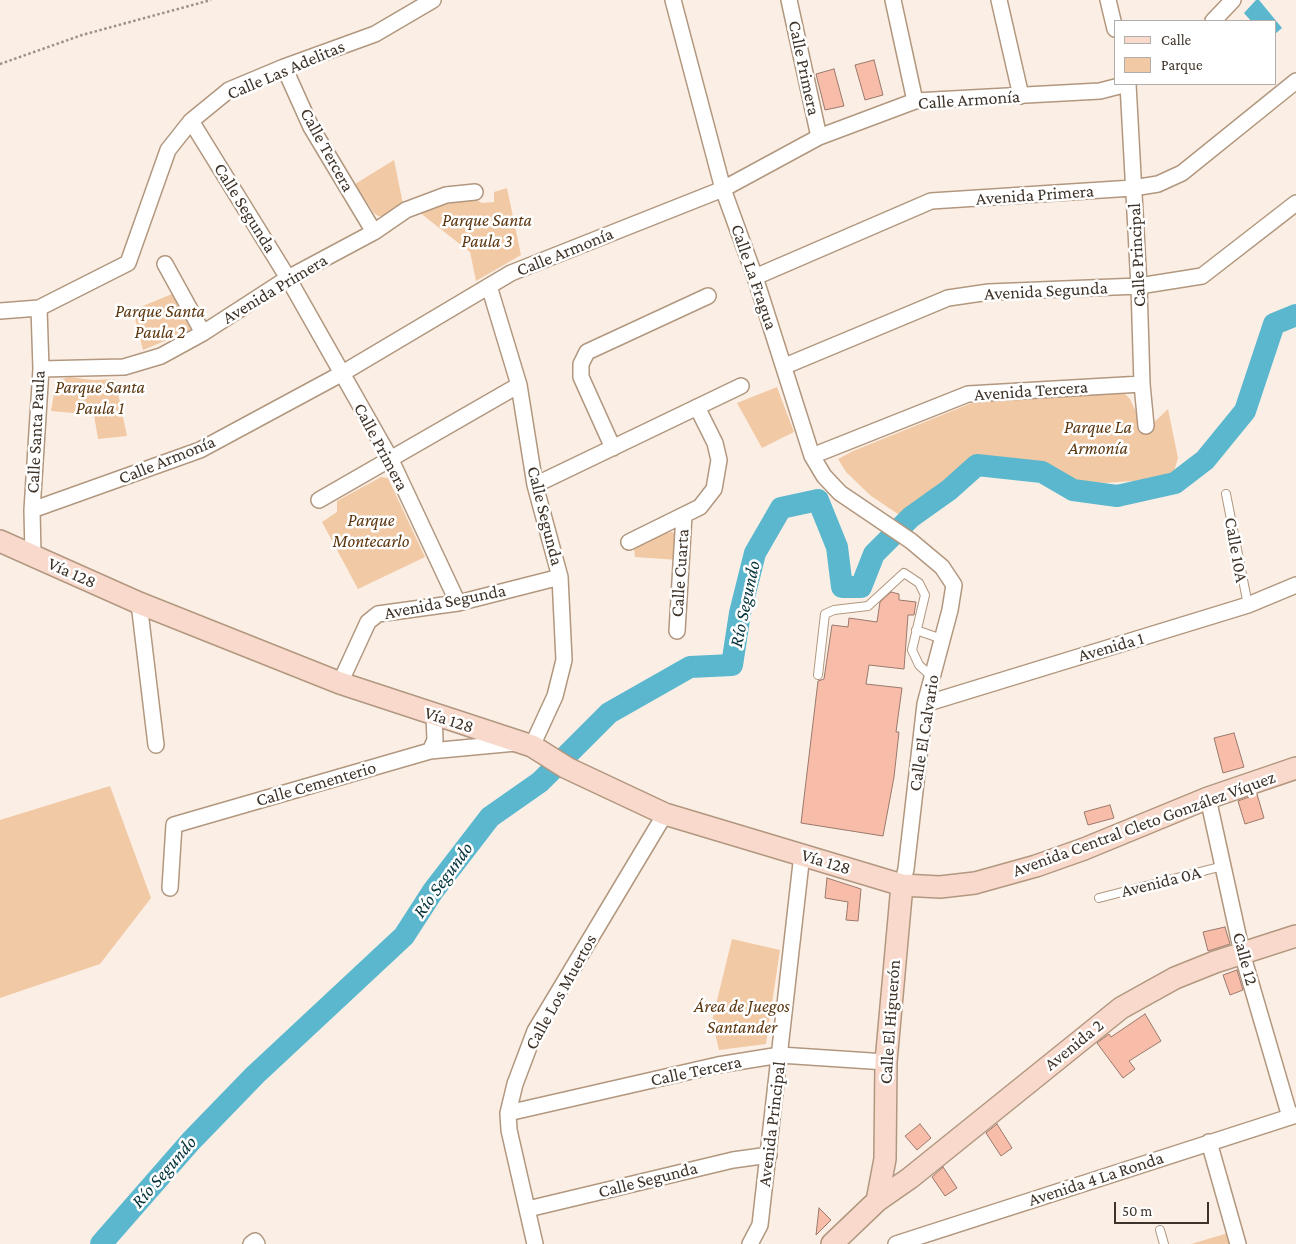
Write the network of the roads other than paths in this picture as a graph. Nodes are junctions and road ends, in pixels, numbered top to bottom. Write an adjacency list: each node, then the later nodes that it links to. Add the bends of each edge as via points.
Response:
1 (433, 0): 10 (street, Calle Las Adelitas, via 376,34)
2 (673, 0): 19 (street, Calle La Fragua)
3 (789, 0): 17 (street, Calle Primera)
4 (894, 0): 15 (street)
5 (999, 0): 14 (street)
6 (1108, 0): 9 (street)
7 (1233, 0): 8 (street)
8 (1214, 20)
9 (1114, 25)
10 (284, 67): 16 (street, Calle Las Adelitas, via 229,90); 22 (street, Calle Tercera, via 311,127)
11 (1296, 81): 18 (street, Avenida Primera, via 1182,173 1158,184)
12 (1124, 85): 14 (street, Calle Armonía, via 1100,91)
13 (1128, 85): 18 (street, Calle Principal)
14 (1022, 96): 15 (street, Calle Armonía)
15 (915, 102): 17 (street, Calle Armonía)
16 (192, 121): 25 (street, Calle Segunda); 29 (street, Calle Las Adelitas, via 168,150 128,263)
17 (819, 137): 19 (street, Calle Armonía)
18 (1133, 188): 24 (street, Avenida Primera, via 931,201); 27 (street, Calle Principal)
19 (723, 189): 24 (street, Calle La Fragua); 26 (street, Calle Armonía, via 511,273)
20 (475, 192): 22 (street, Avenida Primera, via 446,195 418,204)
21 (1296, 203): 27 (street, Avenida Segunda, via 1202,276)
22 (374, 232): 25 (street, Avenida Primera)
23 (165, 264): 31 (street)
24 (755, 277): 32 (street, Calle La Fragua)
25 (288, 278): 31 (street, Avenida Primera); 34 (street, Calle Segunda)
26 (489, 286): 34 (street, Calle Armonía); 36 (street, Calle Segunda)
27 (1139, 286): 32 (street, Avenida Segunda, via 989,292 948,298); 35 (street, Calle Principal)
28 (708, 296): 40 (street, via 587,352 581,364 581,376)
29 (39, 308): 30 (street, Calle Las Adelitas); 33 (street, Calle Santa Paula)
30 (0, 311)
31 (203, 333): 33 (street, Avenida Primera, via 161,356 124,367)
32 (785, 366): 41 (street, Calle La Fragua)
33 (41, 369): 46 (street, Calle Santa Paula)
34 (341, 374): 42 (street, Calle Primera); 46 (street, Calle Armonía, via 200,450)
35 (1142, 384): 39 (street, Calle Principal); 41 (street, Avenida Tercera, via 968,394)
36 (519, 385): 42 (street); 43 (street, Calle Segunda)
37 (741, 386): 38 (street)
38 (697, 407): 40 (street); 47 (street, via 715,444 718,475 708,498 700,507)
39 (1146, 426)
40 (613, 448): 43 (street)
41 (812, 456): 49 (street, Calle La Fragua, via 840,493)
42 (390, 458): 45 (street); 55 (street, Calle Primera)
43 (535, 485): 52 (street, Calle Segunda)
44 (1226, 494): 56 (lane, Calle 10A)
45 (319, 500)
46 (32, 510): 51 (street, Calle Santa Paula)
47 (684, 515): 50 (street); 58 (street, Calle Cuarta)
48 (0, 541): 51 (main road, Vía 128)
49 (911, 541): 59 (street, Calle El Calvario, via 942,567 954,585)
50 (629, 542)
51 (33, 555): 54 (main road, Vía 128)
52 (560, 577): 55 (street, Avenida Segunda); 66 (street, Calle Segunda, via 564,660 555,696)
53 (1296, 585): 56 (street, Avenida 1)
54 (140, 603): 62 (main road, Vía 128); 65 (street)
55 (458, 603): 62 (street, Avenida Segunda, via 378,614 368,622)
56 (1248, 605): 63 (street, Avenida 1)
57 (916, 630): 59 (lane); 60 (lane, via 925,595 920,583 904,573 868,606 825,614); 61 (lane, via 912,650 914,657)
58 (677, 631)
59 (942, 639): 61 (street, Calle El Calvario)
60 (818, 675)
61 (931, 676): 63 (street, Calle El Calvario)
62 (340, 683): 64 (main road, Vía 128)
63 (925, 704): 73 (street, Calle El Calvario)
64 (434, 715): 66 (main road, Vía 128); 67 (street, via 435,740)
65 (156, 745)
66 (532, 747): 67 (street, Calle Cementerio); 70 (main road, Vía 128, via 567,768)
67 (430, 751): 74 (street, Calle Cementerio, via 174,825)
68 (1296, 768): 69 (main road, Avenida Central Cleto González Víquez)
69 (1208, 798): 72 (street, Calle 12); 73 (main road, Avenida Central Cleto González Víquez, via 1084,849 1028,868 974,883 940,887)
70 (665, 814): 71 (main road, Vía 128); 80 (street, Calle Los Muertos, via 535,1031)
71 (802, 854): 73 (main road, Vía 128); 78 (street, Avenida Principal)
72 (1223, 866): 75 (lane, Avenida 0A); 77 (street, Calle 12)
73 (902, 885): 79 (main road, Calle El Higuerón)
74 (170, 888)
75 (1099, 898)
76 (1296, 936): 77 (main road, Avenida 2)
77 (1242, 953): 81 (street, Calle 12); 85 (main road, Avenida 2, via 1175,978 1121,1008)
78 (780, 1055): 79 (street, Calle Tercera); 80 (street, Calle Tercera, via 718,1065); 83 (street, Avenida Principal)
79 (886, 1062): 84 (main road, Calle El Higuerón)
80 (508, 1113): 87 (street, Calle Los Muertos)
81 (1293, 1116): 82 (street, Avenida 4 La Ronda)
82 (1209, 1142): 89 (street, Avenida 4 La Ronda); 95 (street)
83 (769, 1155): 87 (street, Calle Segunda, via 733,1160); 90 (street, Avenida Principal, via 760,1225)
84 (884, 1159): 85 (main road, via 893,1179); 86 (main road, Calle El Higuerón)
85 (910, 1178): 86 (main road, Avenida 2)
86 (877, 1200): 91 (main road, Avenida 2)
87 (528, 1209): 92 (street, Calle Los Muertos)
88 (1160, 1230): 94 (lane)
89 (925, 1240): 93 (street, Avenida 4 La Ronda)
90 (751, 1243)
91 (835, 1243)
92 (535, 1244)
93 (896, 1244)
94 (1164, 1244)
95 (1238, 1244)

